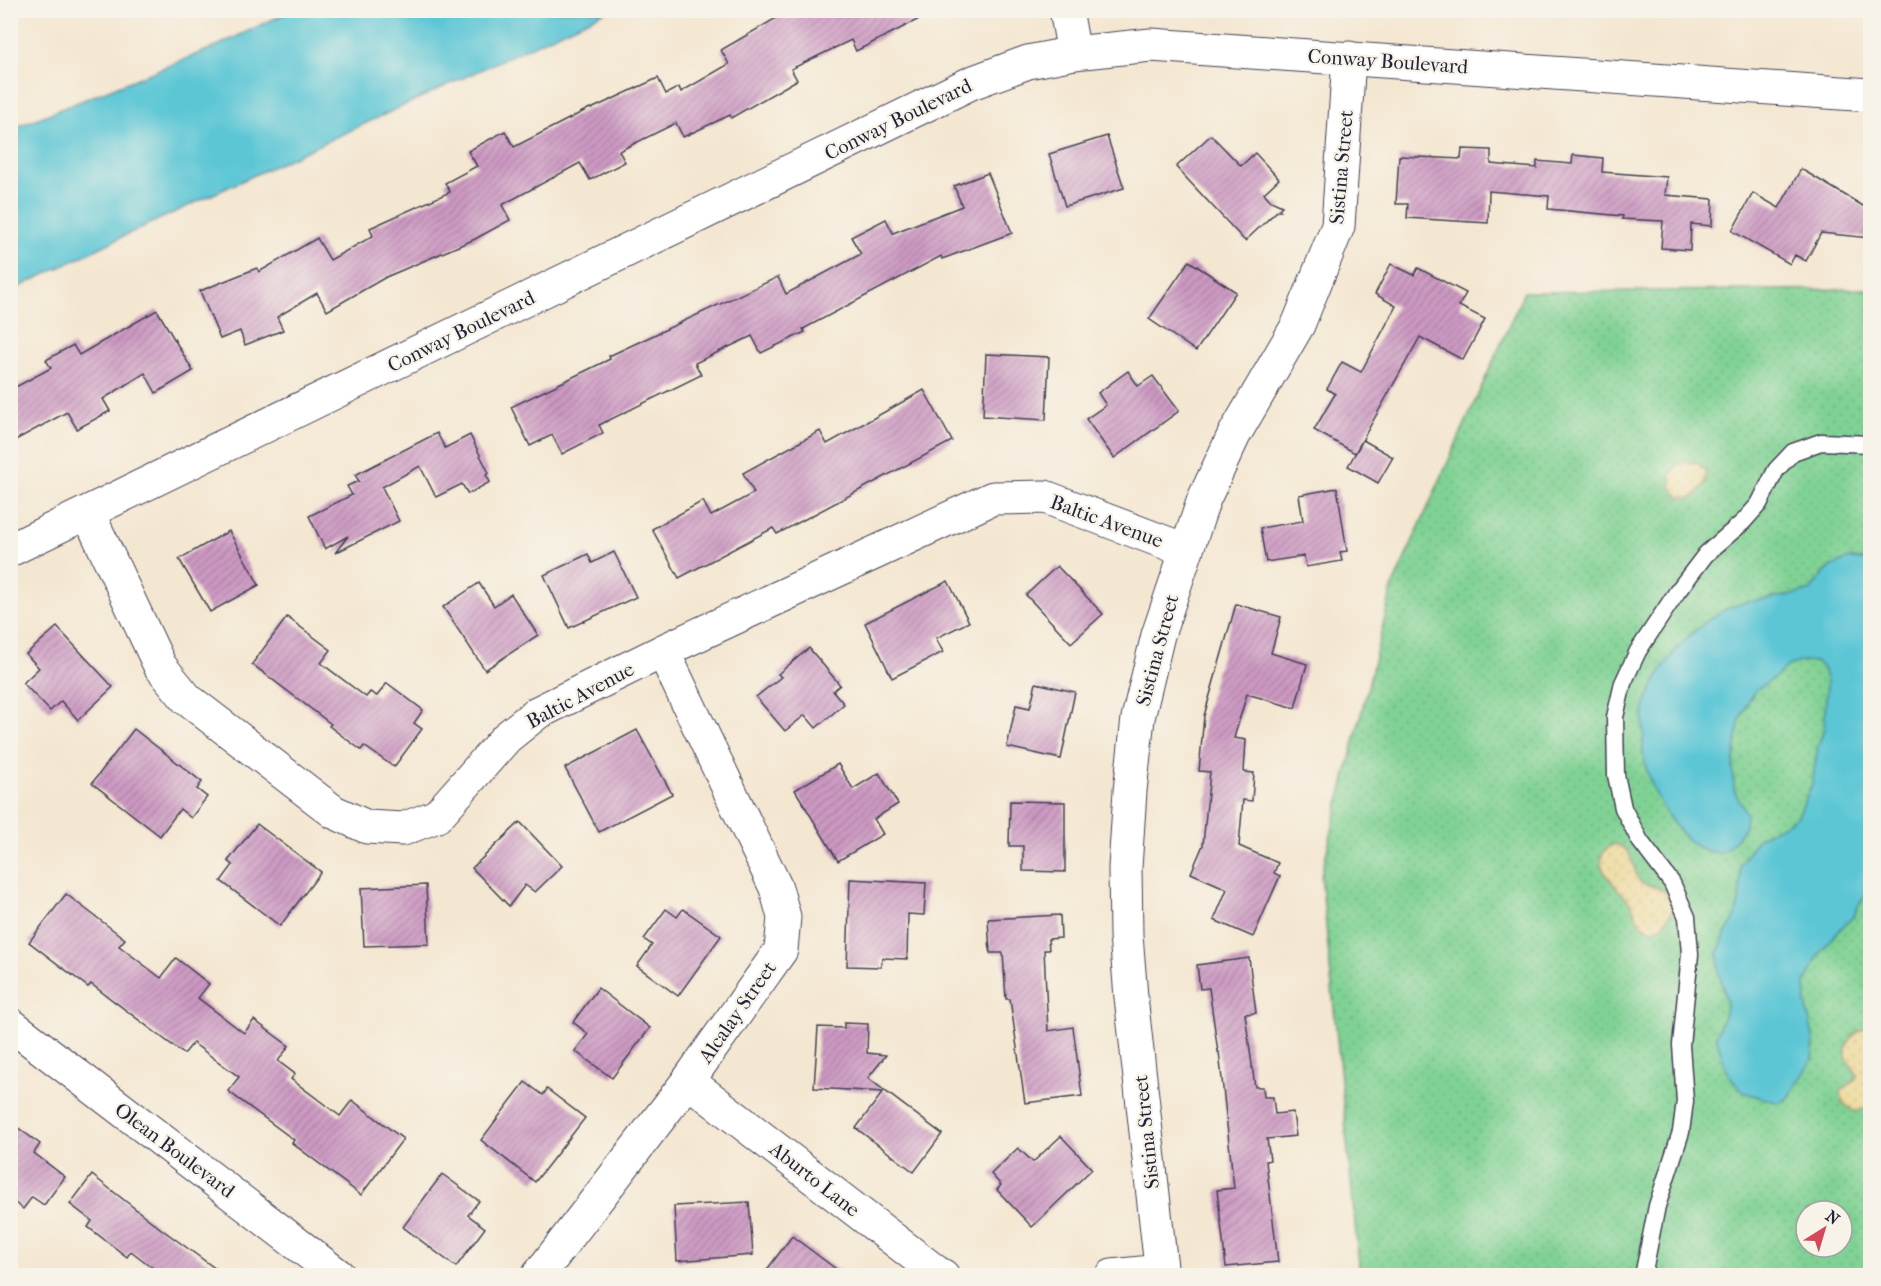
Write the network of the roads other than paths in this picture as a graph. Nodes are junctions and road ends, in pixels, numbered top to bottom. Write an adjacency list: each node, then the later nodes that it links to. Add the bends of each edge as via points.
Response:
1 (1066, 10): 2 (street)
2 (1074, 53): 3 (street, Conway Boulevard, via 1151,45); 6 (street, Conway Boulevard, via 1028,62 971,83)
3 (1349, 58): 4 (street, Conway Boulevard); 8 (street, Sistina Street, via 1338,226 1298,325 1234,435)
4 (1870, 95)
5 (1870, 444): 17 (lane, via 1821,442 1793,452 1776,470 1759,504 1706,554 1677,592 1638,651 1623,683 1615,717 1616,775 1623,808 1640,841 1672,883 1687,917 1690,954 1681,1045 1681,1132 1657,1206)
6 (88, 513): 7 (street, Conway Boulevard); 9 (street, Baltic Avenue, via 160,666 186,699 334,812 367,827 403,829 437,816 506,738 537,713)
7 (10, 550)
8 (1185, 550): 9 (street, Baltic Avenue, via 1045,497 993,498); 12 (street, Sistina Street, via 1158,635 1138,718 1125,868 1131,997)
9 (663, 651): 11 (street, Alcalay Street, via 776,888 784,917 781,950)
10 (10, 1024): 13 (street, Olean Boulevard)
11 (688, 1081): 14 (street, Alcalay Street); 15 (street, Aburto Lane)
12 (1161, 1273): 16 (street)
13 (339, 1275)
14 (538, 1275)
15 (943, 1275)
16 (1113, 1275)
17 (1642, 1275)

